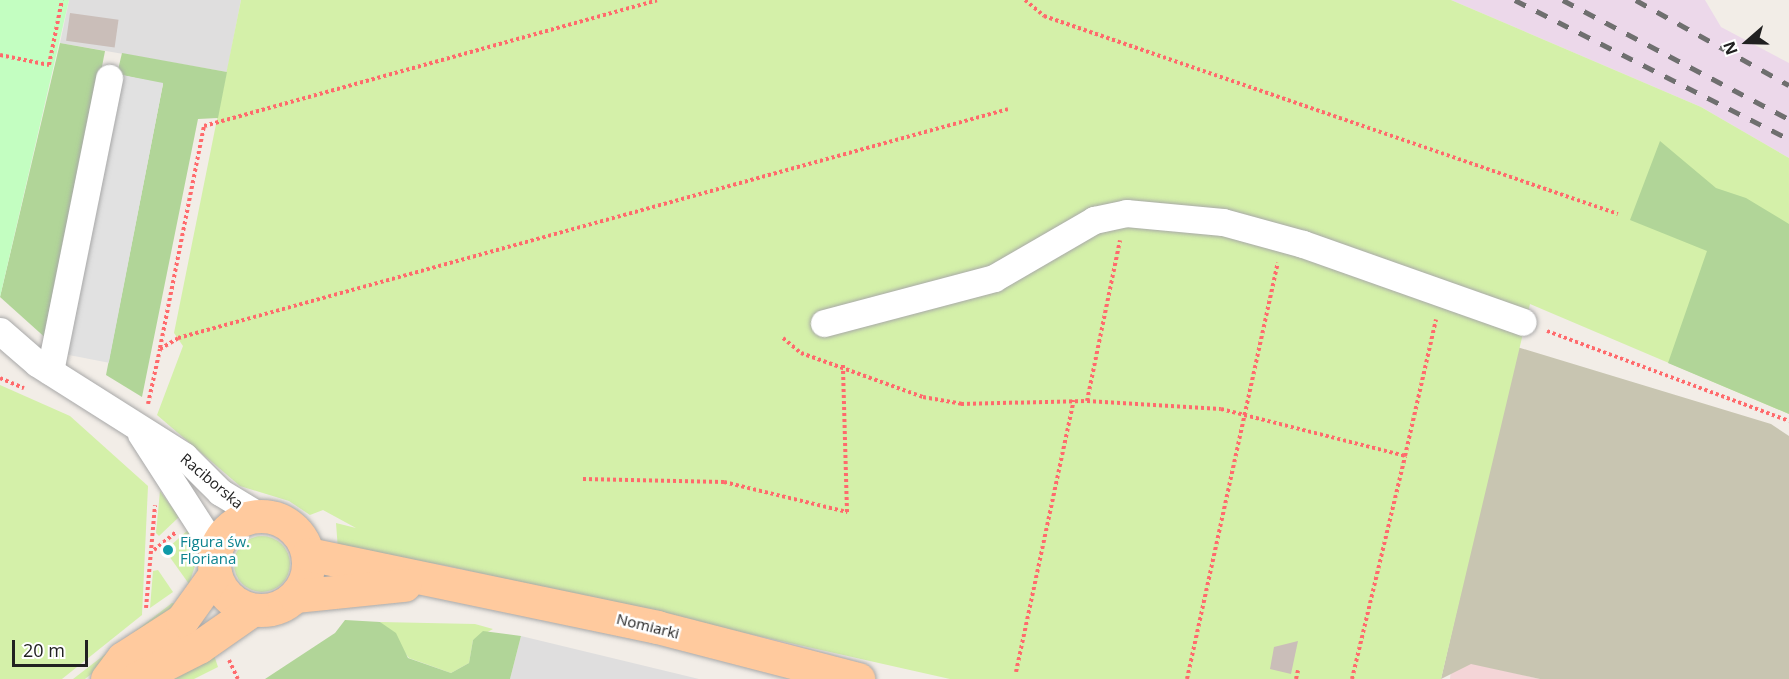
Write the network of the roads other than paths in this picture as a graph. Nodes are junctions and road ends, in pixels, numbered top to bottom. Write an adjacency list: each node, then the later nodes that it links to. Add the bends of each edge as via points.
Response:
1 (110, 78): 6 (street)
2 (1524, 322): 3 (street, via 1223,222 1126,213 1094,219 993,278)
3 (824, 323)
4 (0, 331): 6 (street, Raciborska)
5 (0, 358): 6 (street, Raciborska)
6 (44, 367): 7 (street, Raciborska)
7 (141, 419): 8 (street, Raciborska, via 220,492); 10 (street, Raciborska)
8 (258, 515): 9 (main road, via 289,524); 10 (main road, via 227,529)
9 (308, 554): 11 (main road, Nomiarki); 12 (main road, via 308,569)
10 (215, 562): 13 (main road, via 232,601); 14 (main road, via 182,620 123,658)
11 (436, 582): 12 (main road, Nomiarki); 16 (main road, Nomiarki, via 657,627)
12 (295, 596): 13 (main road, via 283,606)
13 (252, 610): 15 (main road, via 199,647)
14 (107, 679)
15 (136, 679)
16 (858, 679)

